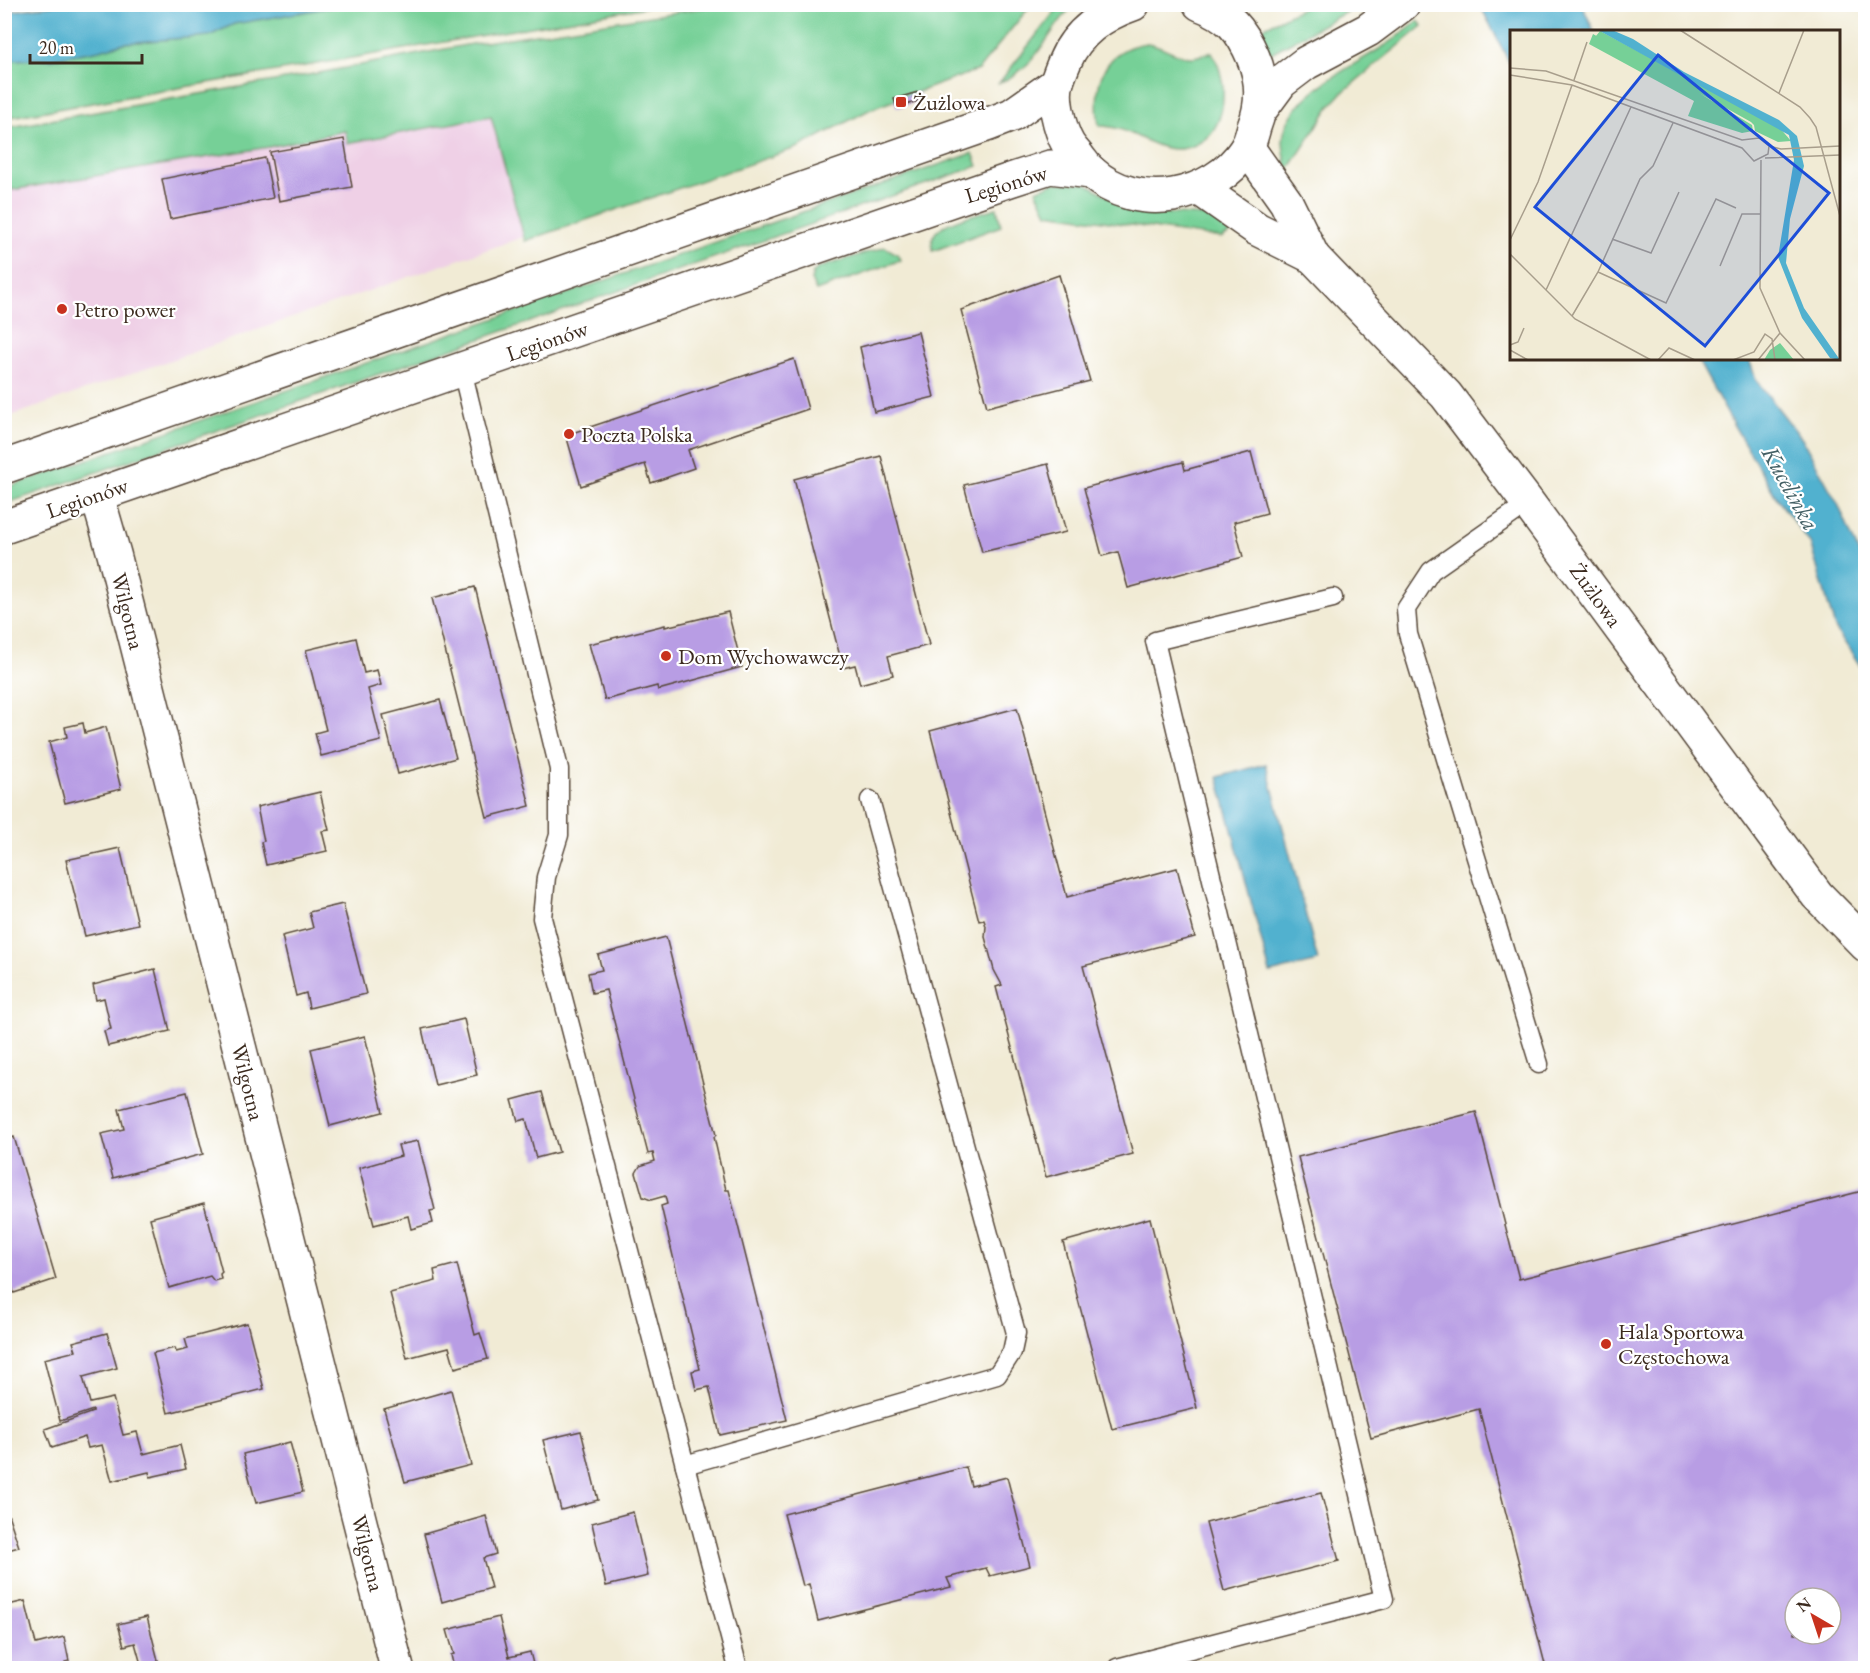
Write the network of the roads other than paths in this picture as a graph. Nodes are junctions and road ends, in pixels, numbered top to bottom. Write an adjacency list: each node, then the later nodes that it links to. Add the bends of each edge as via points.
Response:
1 (1133, 4): 4 (street, via 1113,11 1088,29 1070,49)
2 (1402, 4): 5 (street, via 1368,30 1306,63 1281,82)
3 (1222, 7): 5 (street, via 1244,36 1259,71)
4 (1056, 84): 7 (street, via 1056,110 1068,144); 11 (street, via 1012,115 989,124)
5 (1261, 109): 6 (street)
6 (1247, 147): 8 (street, via 1227,172); 9 (street, Żużlowa, via 1286,202)
7 (1091, 172): 8 (street, via 1115,188 1143,196 1172,196); 10 (street, Legionów, via 1050,167)
8 (1200, 189): 9 (street, Żużlowa, via 1257,229)
9 (1312, 257): 13 (street, Żużlowa, via 1446,395)
10 (462, 370): 12 (street, Legionów); 19 (lane, via 559,769 559,835 546,878 542,918)
11 (4, 467)
12 (97, 495): 14 (street, Legionów); 20 (street, Wilgotna)
13 (1528, 503): 17 (street, Żużlowa, via 1817,895); 18 (lane, via 1431,572 1406,609 1408,634)
14 (4, 527)
15 (1333, 598): 22 (lane, via 1155,641 1383,1599)
16 (870, 800): 19 (lane, via 1016,1333 1012,1352 997,1375)
17 (1866, 945)
18 (1539, 1064)
19 (685, 1465): 21 (lane)
20 (397, 1668)
21 (738, 1668)
22 (1117, 1668)

